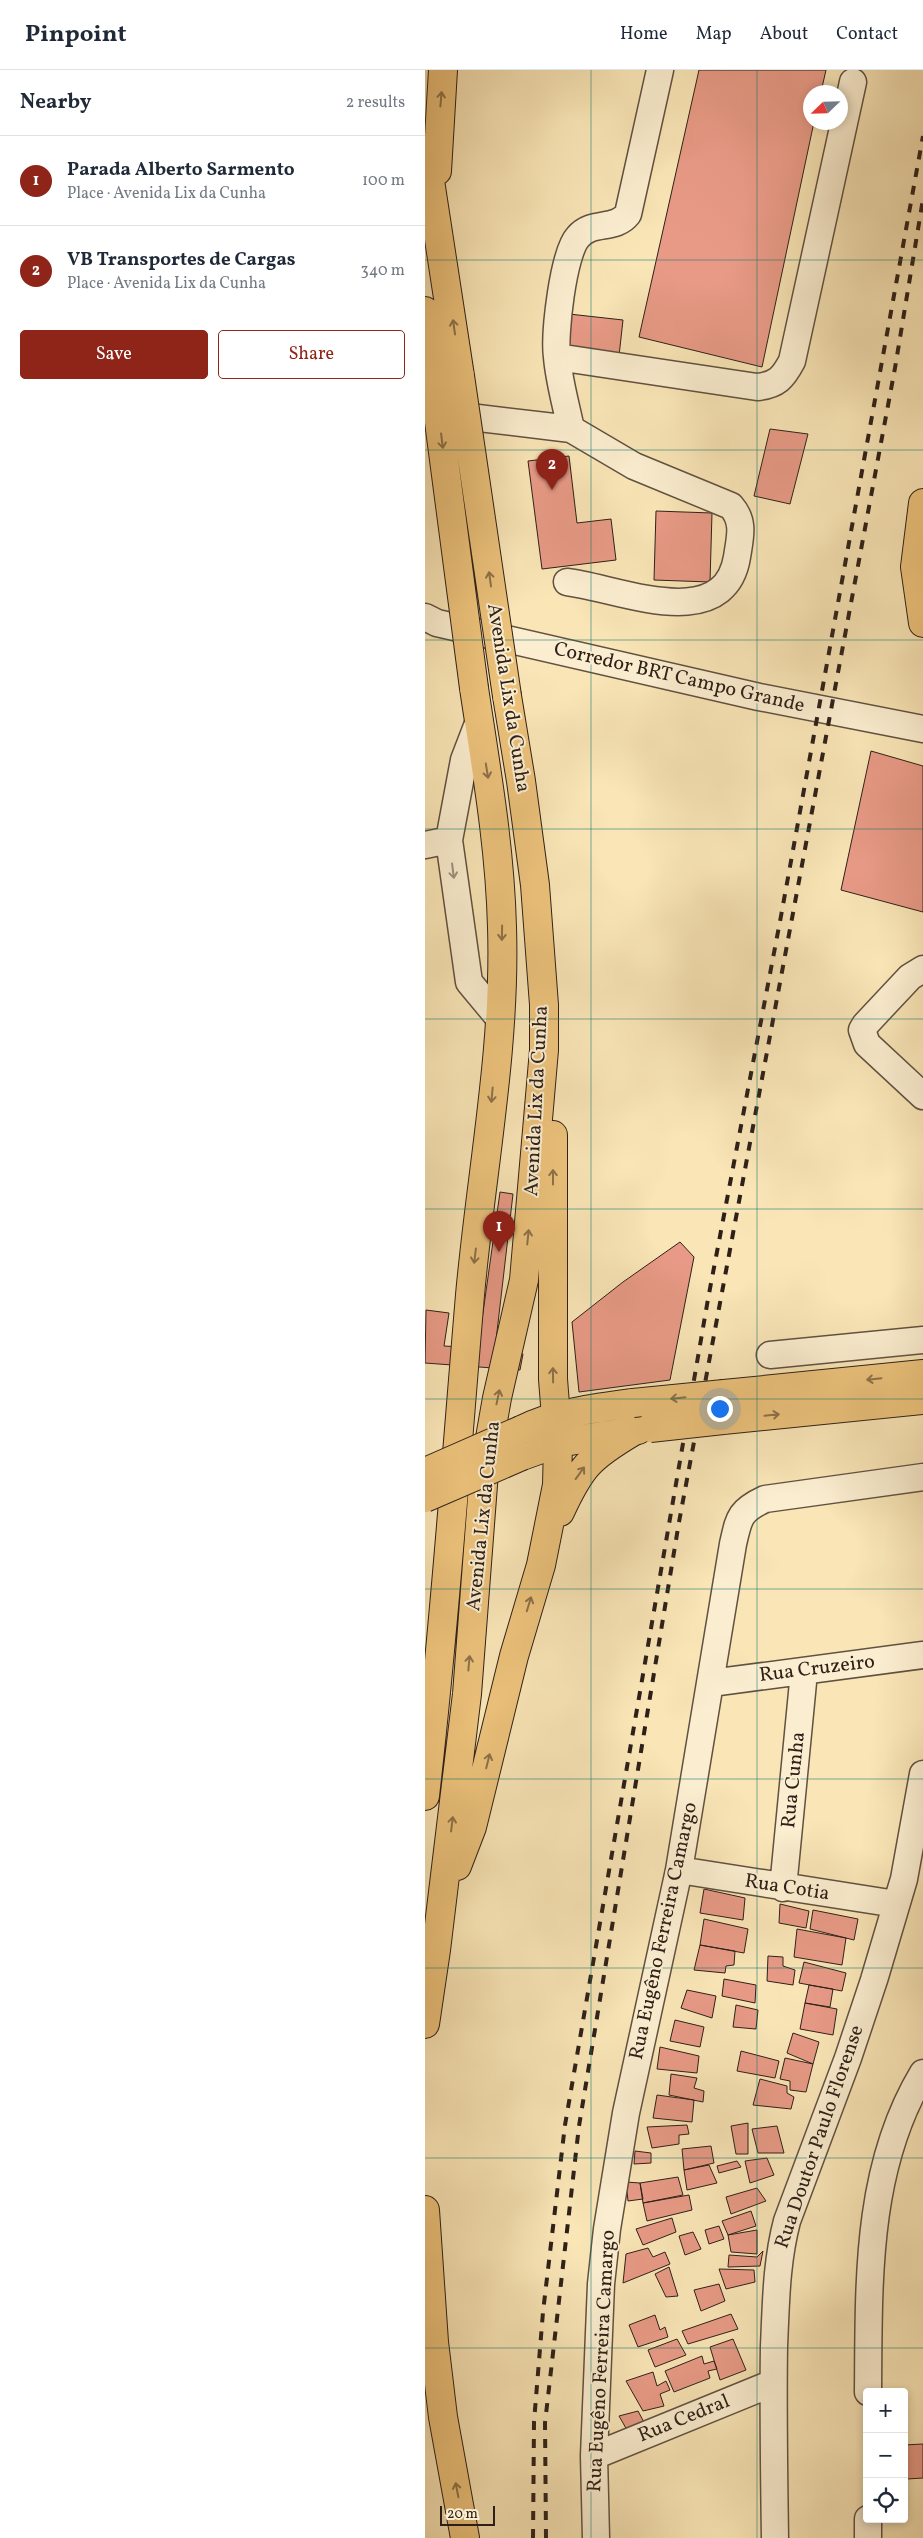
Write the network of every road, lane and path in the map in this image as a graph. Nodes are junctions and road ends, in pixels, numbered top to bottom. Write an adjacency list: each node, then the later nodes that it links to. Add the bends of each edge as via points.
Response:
1 (443, 70): 5 (main road, one-way to 1, via 437,187)
2 (660, 70): 7 (street, via 628,214 617,224 597,225 582,233 571,248 565,269)
3 (853, 82): 7 (street, via 792,361 784,376 777,382 757,387)
4 (425, 148): 5 (main road, Avenida Lix da Cunha)
5 (445, 270): 20 (main road, Avenida Lix da Cunha, one-way to 5, bridge, via 535,886)
6 (425, 311): 15 (main road, Avenida Lix da Cunha, one-way to 15, bridge)
7 (557, 357): 9 (street)
8 (429, 412): 9 (street)
9 (571, 429): 12 (street, via 634,466 731,506 742,528 730,580 723,589 702,600 690,603 647,599)
10 (923, 503): 11 (main road)
11 (919, 568): 14 (main road)
12 (567, 582)
13 (429, 622): 16 (street, Corredor BRT Campo Grande, via 759,697)
14 (923, 623)
15 (479, 722): 17 (street); 19 (main road, Avenida Lix da Cunha, one-way to 19, via 497,840 503,929)
16 (923, 729)
17 (437, 843): 19 (street, one-way to 19, via 469,982)
18 (923, 969): 21 (street, via 910,977 862,1030 867,1044)
19 (499, 1018): 38 (main road, Avenida Lix da Cunha, one-way to 38, via 471,1292 441,1655)
20 (544, 1050): 26 (main road, one-way to 20, via 553,1143); 43 (main road, Avenida Lix da Cunha, one-way to 20, via 467,1694 484,1472 524,1280)
21 (923, 1096)
22 (923, 1340): 23 (street)
23 (770, 1355)
24 (923, 1374): 26 (main road, one-way to 26, bridge, via 633,1403)
25 (923, 1400): 27 (main road, one-way to 25, bridge)
26 (556, 1416): 28 (main road, via 543,1419); 29 (main road)
27 (642, 1429): 29 (main road); 33 (main road, one-way to 27, via 575,1479 606,1448)
28 (521, 1443): 29 (main road); 30 (main road, bridge); 32 (main road, bridge)
29 (558, 1443): 33 (main road, via 557,1485)
30 (425, 1472)
31 (923, 1477): 36 (street, Rua Eugêno Ferreira Camargo, via 765,1499 745,1510 740,1516 733,1544)
32 (425, 1498)
33 (541, 1566): 43 (main road, one-way to 33, via 472,1827 514,1656)
34 (923, 1655): 35 (street, Rua Cruzeiro)
35 (804, 1672): 36 (street, Rua Cruzeiro); 41 (street, Rua Cunha)
36 (711, 1683): 39 (street, Rua Eugêno Ferreira Camargo)
37 (921, 1794): 40 (street, Rua Doutor Paulo Florense)
38 (425, 1796)
39 (679, 1870): 41 (street, Rua Cotia); 49 (street, Rua Eugêno Ferreira Camargo, via 627,2113 607,2229 601,2284)
40 (913, 1873): 42 (street, Rua Doutor Paulo Florense)
41 (783, 1888): 42 (street, Rua Cotia)
42 (896, 1904): 47 (street, Rua Doutor Paulo Florense, via 848,2058 785,2228 778,2263)
43 (442, 1907): 44 (main road, Avenida Lix da Cunha)
44 (425, 2024)
45 (923, 2073): 48 (street, via 906,2100 891,2142 880,2191 872,2240)
46 (425, 2210): 51 (main road, one-way to 46, via 443,2417)
47 (773, 2382): 49 (street, Rua Cedral); 53 (street, Rua Doutor Paulo Florense)
48 (868, 2388)
49 (594, 2456): 52 (street, Rua Eugêno Ferreira Camargo)
50 (868, 2523): 54 (street)
51 (465, 2538)
52 (596, 2538)
53 (775, 2538)
54 (868, 2538)

